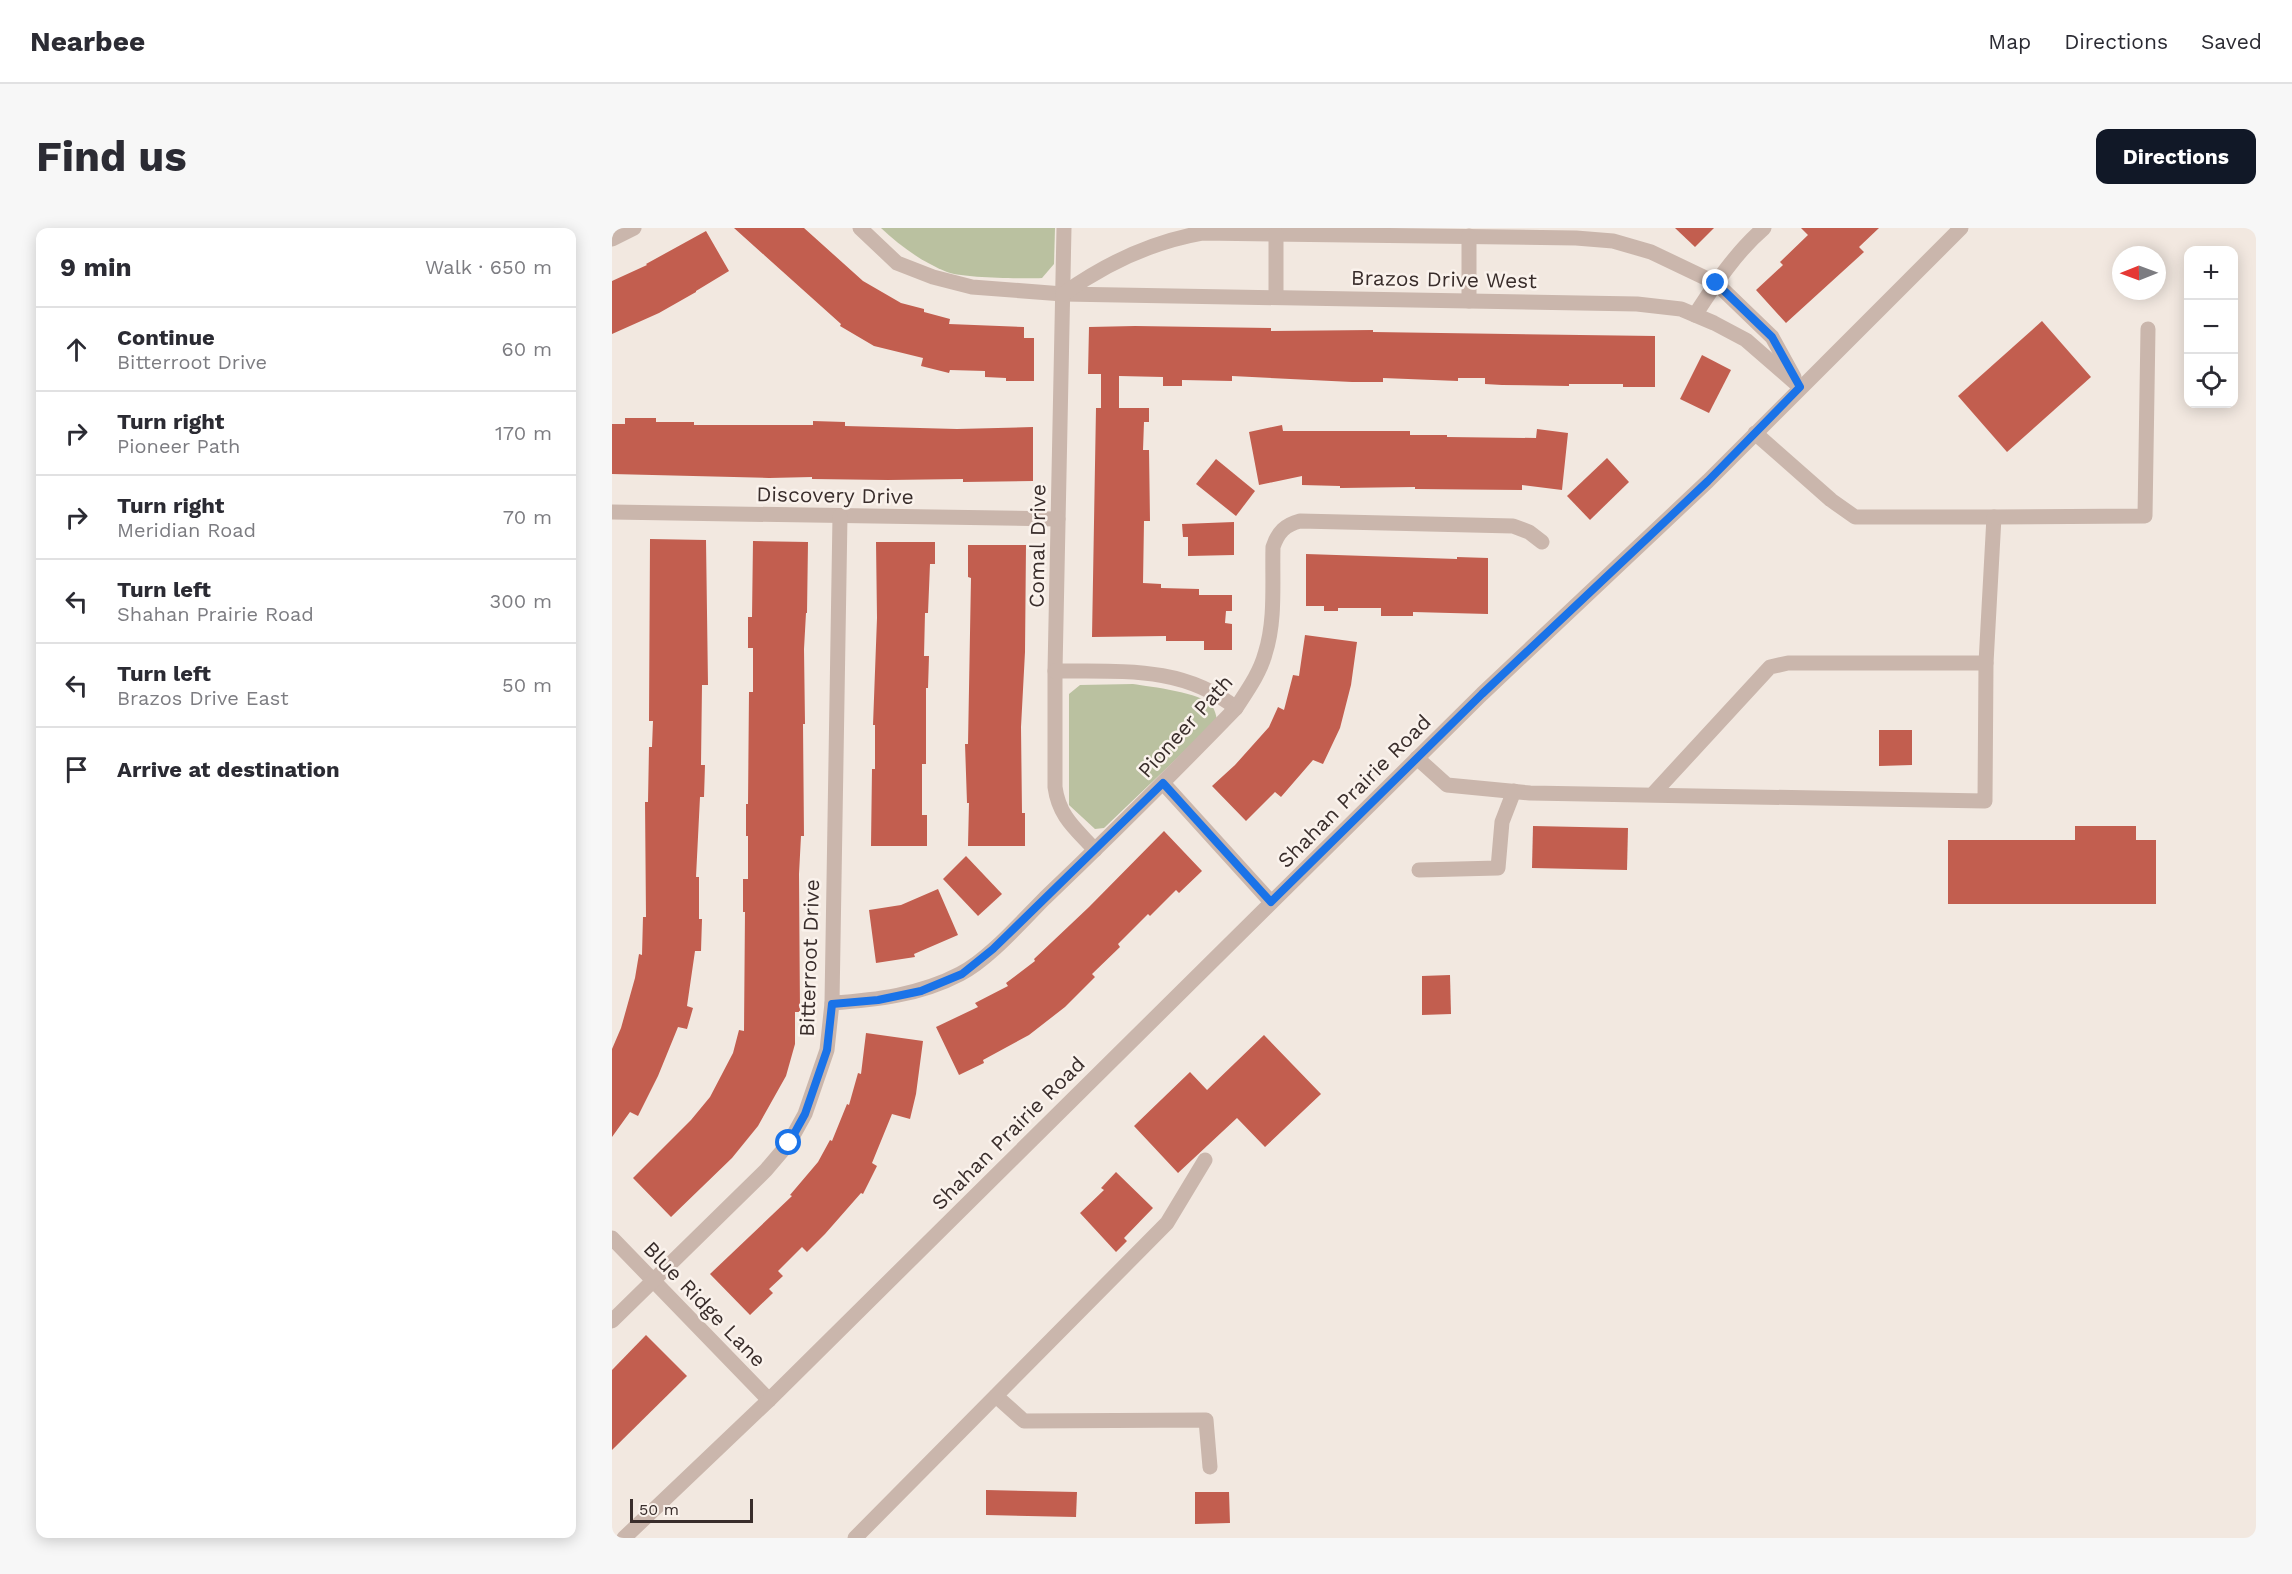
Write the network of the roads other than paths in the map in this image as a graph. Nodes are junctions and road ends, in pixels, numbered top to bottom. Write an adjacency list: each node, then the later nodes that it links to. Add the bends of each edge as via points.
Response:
1 (634, 228): 8 (street)
2 (860, 228): 10 (street, Brazos Drive West, via 897,263 933,277 972,287)
3 (1064, 228): 10 (street, Comal Drive)
4 (1764, 228): 9 (street)
5 (1961, 228): 15 (street, Shahan Prairie Road)
6 (1276, 234): 7 (street); 10 (street, via 1202,232 1172,238 1087,277); 11 (street)
7 (1470, 236): 9 (street, via 1613,241 1651,252); 12 (street)
8 (612, 239)
9 (1716, 283): 13 (street); 15 (street, via 1772,337)
10 (1063, 294): 11 (street, Brazos Drive West); 20 (street, Comal Drive)
11 (1276, 297): 12 (street, Brazos Drive West)
12 (1469, 301): 13 (street, Brazos Drive West, via 1638,304 1681,309)
13 (1695, 315): 15 (street, Brazos Drive West, via 1746,340)
14 (2148, 329): 19 (street, via 2145,516)
15 (1800, 387): 16 (street, Shahan Prairie Road)
16 (1755, 433): 19 (street, via 1855,517); 25 (street, Shahan Prairie Road)
17 (612, 512): 18 (street, Discovery Drive)
18 (840, 516): 20 (street, Discovery Drive); 32 (street, Bitterroot Drive)
19 (1994, 518): 22 (street)
20 (1058, 519): 23 (street, Comal Drive)
21 (1542, 542): 24 (street, Pioneer Path, via 1513,526 1300,521 1290,524 1276,537 1272,547 1271,629 1265,655)
22 (1986, 663): 28 (street, via 1788,663 1770,667); 28 (street, via 1985,801)
23 (1055, 671): 24 (street, via 1171,676 1217,693); 29 (street, Comal Drive, via 1057,803)
24 (1236, 708): 26 (street, Pioneer Path)
25 (1417, 758): 27 (street, via 1447,785); 31 (street, Shahan Prairie Road)
26 (1163, 783): 29 (street, Pioneer Path); 31 (street)
27 (1514, 792): 28 (street); 30 (street, via 1502,822 1498,868)
28 (1652, 795)
29 (1095, 850): 32 (street, Pioneer Path, via 962,974 921,991)
30 (1419, 870)
31 (1271, 902): 38 (street, Shahan Prairie Road)
32 (832, 1004): 35 (street, Bitterroot Drive, via 827,1050 805,1114 789,1143)
33 (1205, 1160): 37 (street, via 1167,1223)
34 (612, 1238): 35 (street, Blue Ridge Lane)
35 (653, 1280): 36 (street, Bitterroot Drive); 38 (street, Blue Ridge Lane)
36 (612, 1321)
37 (996, 1396): 39 (street, via 1024,1421 1206,1420); 41 (street)
38 (769, 1400): 40 (street, Shahan Prairie Road)
39 (1210, 1467)
40 (624, 1538)
41 (855, 1538)

